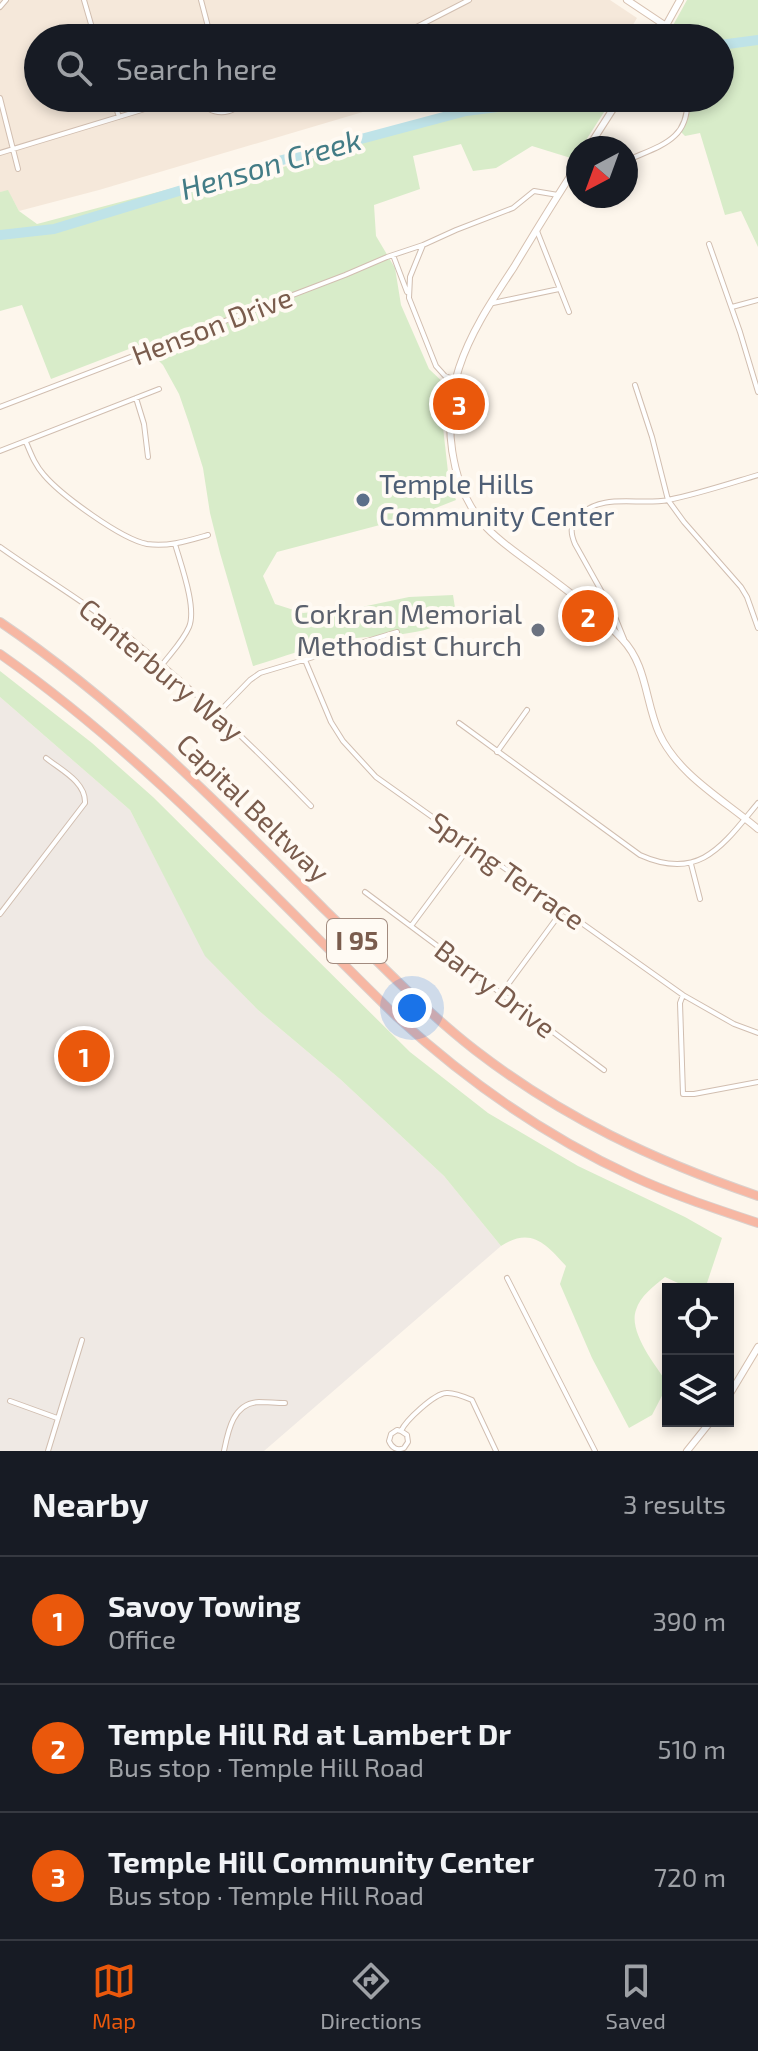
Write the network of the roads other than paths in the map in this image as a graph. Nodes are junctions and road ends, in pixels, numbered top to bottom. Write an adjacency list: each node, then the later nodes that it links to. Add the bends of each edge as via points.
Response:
1 (6, 0): 7 (street)
2 (84, 0): 8 (street)
3 (201, 0): 9 (street)
4 (469, 0): 10 (street)
5 (627, 0): 11 (main road)
6 (680, 0): 12 (main road)
7 (0, 7)
8 (91, 24)
9 (207, 24)
10 (422, 24)
11 (663, 24)
12 (667, 24)
13 (0, 98): 20 (street)
14 (117, 112): 18 (street)
15 (135, 112): 18 (street)
16 (611, 112): 19 (main road)
17 (687, 112): 22 (street, via 677,135)
18 (119, 117): 20 (street)
19 (596, 136)
20 (12, 149): 21 (street); 23 (street)
21 (0, 153)
22 (638, 155)
23 (18, 169)
24 (566, 183): 25 (main road)
25 (558, 195): 26 (main road); 28 (street, Henson Drive, via 534,191 513,208)
26 (537, 229): 30 (street); 33 (main road)
27 (709, 244): 34 (street)
28 (423, 245): 29 (street, Henson Drive); 31 (street, via 410,277)
29 (393, 255): 31 (street); 41 (street, Henson Drive)
30 (559, 289): 33 (street); 35 (street)
31 (409, 298): 36 (street, via 436,366)
32 (758, 300): 34 (street)
33 (490, 304): 36 (main road)
34 (732, 307): 39 (street)
35 (569, 312)
36 (456, 380): 53 (main road, via 452,454 469,506 489,531)
37 (635, 385): 46 (street)
38 (159, 389): 40 (street)
39 (758, 392)
40 (136, 398): 42 (street); 44 (street)
41 (0, 407)
42 (26, 442): 43 (street); 48 (street, via 45,477 114,530 147,544)
43 (0, 451)
44 (148, 457)
45 (758, 475): 46 (street)
46 (668, 500): 51 (street, via 741,587); 53 (street, via 594,505 571,527)
47 (208, 535): 48 (street)
48 (175, 544): 56 (street, via 191,621)
49 (0, 547): 56 (street, Canterbury Way, via 106,619)
50 (0, 622): 78 (highway, Capital Beltway / I 95, via 141,732 474,1049 605,1134)
51 (758, 628)
52 (397, 632): 55 (street)
53 (624, 641): 64 (main road, via 643,675 658,731 670,752)
54 (0, 654): 79 (highway, Capital Beltway / I 95, via 136,762 396,1016 475,1082 602,1162)
55 (305, 660): 58 (street, via 260,673); 66 (street, Spring Terrace, via 331,722 360,761)
56 (162, 665): 58 (street, Canterbury Way)
57 (527, 710): 60 (street)
58 (217, 714): 63 (street, Canterbury Way)
59 (459, 723): 60 (street)
60 (497, 752): 67 (street, via 640,855 665,864)
61 (46, 758): 71 (street, via 79,784 85,803)
62 (758, 803): 64 (street)
63 (311, 806)
64 (745, 818): 65 (main road); 67 (street, via 717,849)
65 (758, 829)
66 (471, 845): 70 (street, Spring Terrace); 72 (street)
67 (691, 864): 69 (street)
68 (365, 892): 72 (street, Barry Drive)
69 (700, 899)
70 (562, 911): 73 (street); 74 (street, Spring Terrace)
71 (0, 914)
72 (411, 926): 73 (street, Barry Drive)
73 (501, 994): 76 (street, Barry Drive)
74 (683, 995): 75 (street, Spring Terrace); 77 (street, via 683,1094)
75 (758, 1033)
76 (604, 1070)
77 (758, 1082)
78 (758, 1196)
79 (758, 1223)
80 (507, 1278): 92 (street)
81 (82, 1340): 86 (street)
82 (758, 1347): 83 (main road)
83 (734, 1387)
84 (10, 1401): 86 (street)
85 (285, 1403): 90 (street, via 245,1407 230,1425)
86 (57, 1418): 89 (street)
87 (706, 1427): 93 (main road)
88 (401, 1431): 88 (street, via 390,1437 396,1449 408,1442); 91 (street, via 416,1412 446,1393 472,1400)
89 (48, 1451)
90 (224, 1451)
91 (496, 1451)
92 (595, 1451)
93 (687, 1451)

